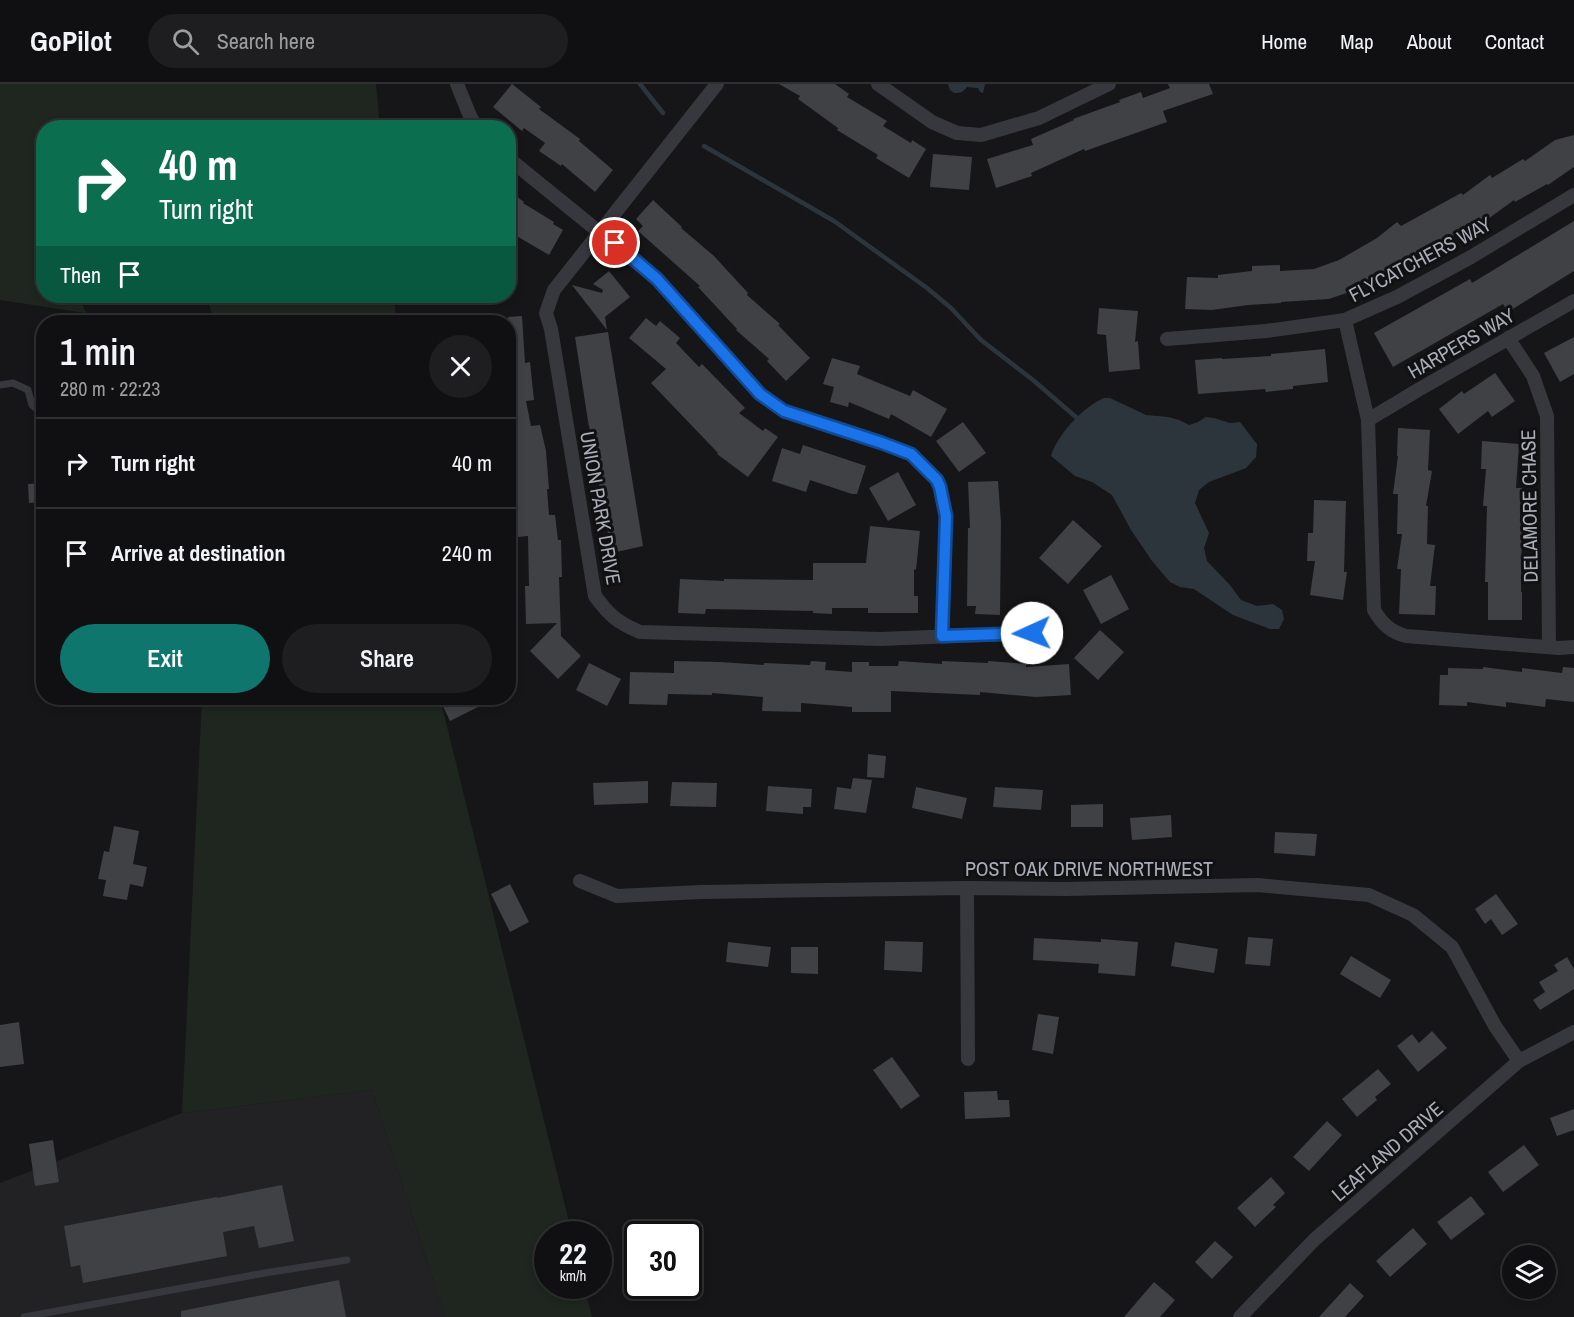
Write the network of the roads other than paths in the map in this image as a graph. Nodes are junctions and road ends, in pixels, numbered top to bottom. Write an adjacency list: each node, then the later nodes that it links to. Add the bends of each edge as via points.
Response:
1 (457, 84): 5 (street)
2 (717, 84): 8 (street, UNION PARK DRIVE)
3 (878, 84): 4 (street, via 933,122 957,133 981,135 1039,117)
4 (1109, 84)
5 (472, 120)
6 (516, 164): 8 (street)
7 (1574, 195): 10 (street, FLYCATCHERS WAY, via 1471,257)
8 (600, 232): 17 (street, via 657,279 760,394 784,411 911,454 937,480 946,516); 17 (street, UNION PARK DRIVE, via 554,290 546,313 595,596 608,614 640,632 880,639)
9 (1574, 301): 11 (street, HARPERS WAY)
10 (1345, 320): 12 (street, FLYCATCHERS WAY); 15 (street)
11 (1508, 338): 15 (street, HARPERS WAY); 19 (street, DELAMORE CHASE, via 1533,376 1547,416)
12 (1167, 339)
13 (0, 385): 14 (lane, via 13,383 28,390)
14 (36, 408)
15 (1368, 420): 19 (street, via 1374,610 1381,623 1406,636)
16 (1055, 625): 17 (street, UNION PARK DRIVE, via 1032,633)
17 (942, 636)
18 (1574, 647): 19 (street)
19 (1549, 648)
20 (580, 881): 21 (street, POST OAK DRIVE NORTHWEST, via 617,896)
21 (968, 888): 23 (street); 24 (street, POST OAK DRIVE NORTHWEST, via 1066,890 1257,885 1369,895 1413,915 1452,947 1494,1026)
22 (1574, 1032): 24 (street, LEAFLAND DRIVE)
23 (968, 1059)
24 (1519, 1061): 27 (street, LEAFLAND DRIVE, via 1314,1240)
25 (347, 1260): 26 (lane)
26 (24, 1317)
27 (1240, 1317)

